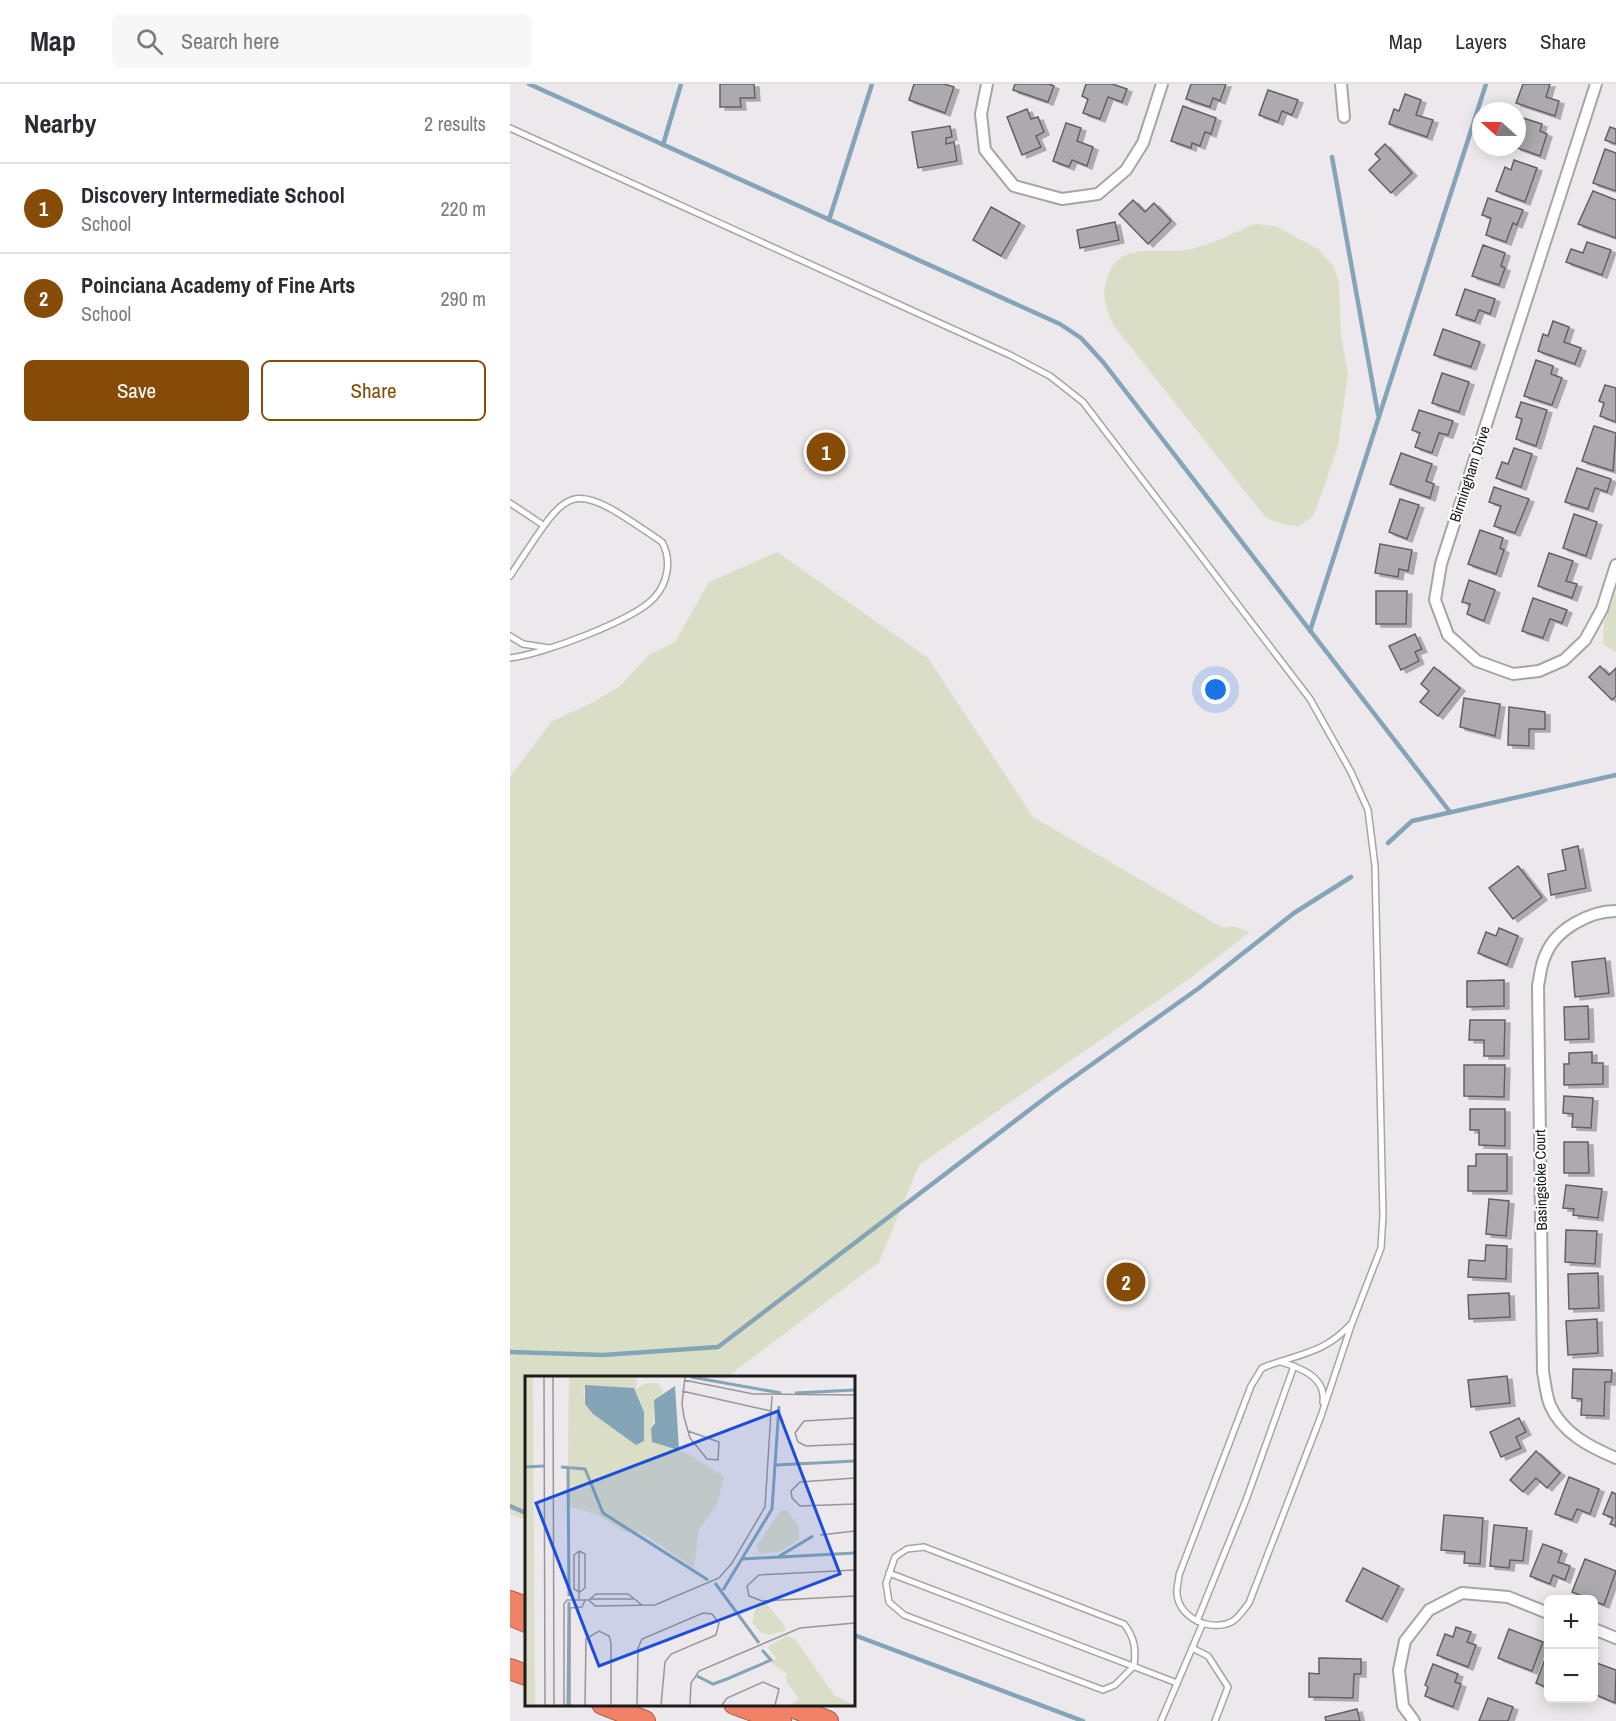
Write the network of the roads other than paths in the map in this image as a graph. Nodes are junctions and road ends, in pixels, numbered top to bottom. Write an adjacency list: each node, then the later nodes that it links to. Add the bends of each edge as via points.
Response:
1 (987, 84): 2 (street, via 981,114 985,150 1014,186 1062,199 1098,194 1126,170 1143,143)
2 (1162, 84)
3 (1341, 84): 5 (street)
4 (1596, 84): 9 (street, Birmingham Drive, via 1445,553 1435,600 1448,635 1477,661 1513,674 1539,671 1563,660 1585,640 1602,609)
5 (1344, 117)
6 (510, 128): 15 (lane, via 1050,376 1083,402 1310,699 1368,810 1375,866 1383,1215 1381,1248)
7 (510, 503): 8 (lane)
8 (543, 525): 10 (lane); 12 (lane, via 563,502 574,497 597,500 662,542 668,560 666,579 648,603 616,621)
9 (1616, 565)
10 (510, 576)
11 (510, 636): 12 (lane, via 523,644)
12 (550, 648): 13 (lane, via 531,656)
13 (510, 658)
14 (1616, 911): 19 (street, Basingstoke Court, via 1584,918 1562,933 1546,953 1538,986 1544,1372 1550,1405 1565,1428 1593,1448)
15 (1352, 1323): 16 (lane, via 1339,1337 1307,1355); 18 (lane)
16 (1279, 1361): 17 (lane); 26 (lane, via 1263,1368 1251,1386 1179,1575 1176,1595 1184,1610)
17 (1294, 1366): 18 (lane, via 1316,1378 1324,1394); 26 (lane)
18 (1321, 1416): 26 (lane, via 1250,1603 1233,1620 1217,1626)
19 (1616, 1458)
20 (889, 1572): 30 (lane); 30 (lane, via 886,1583 890,1602 904,1616 1103,1690); 30 (lane, via 895,1557 907,1549 924,1547 1124,1624 1132,1634 1136,1650)
21 (510, 1601): 22 (highway)
22 (525, 1607)
23 (1544, 1610): 42 (street, via 1508,1597 1462,1593 1429,1610 1405,1641 1399,1670 1403,1706)
24 (510, 1616): 25 (highway)
25 (525, 1622)
26 (1200, 1623): 29 (lane)
27 (1598, 1631): 28 (street)
28 (1616, 1638)
29 (1192, 1648): 33 (lane); 41 (lane, via 1208,1656 1228,1687)
30 (1134, 1666): 33 (lane)
31 (510, 1669): 32 (highway)
32 (525, 1675)
33 (1177, 1683): 40 (lane)
34 (607, 1706): 37 (highway)
35 (740, 1706): 38 (highway)
36 (789, 1706): 39 (highway)
37 (645, 1721)
38 (781, 1721)
39 (828, 1721)
40 (1161, 1721)
41 (1215, 1721)
42 (1414, 1721)

